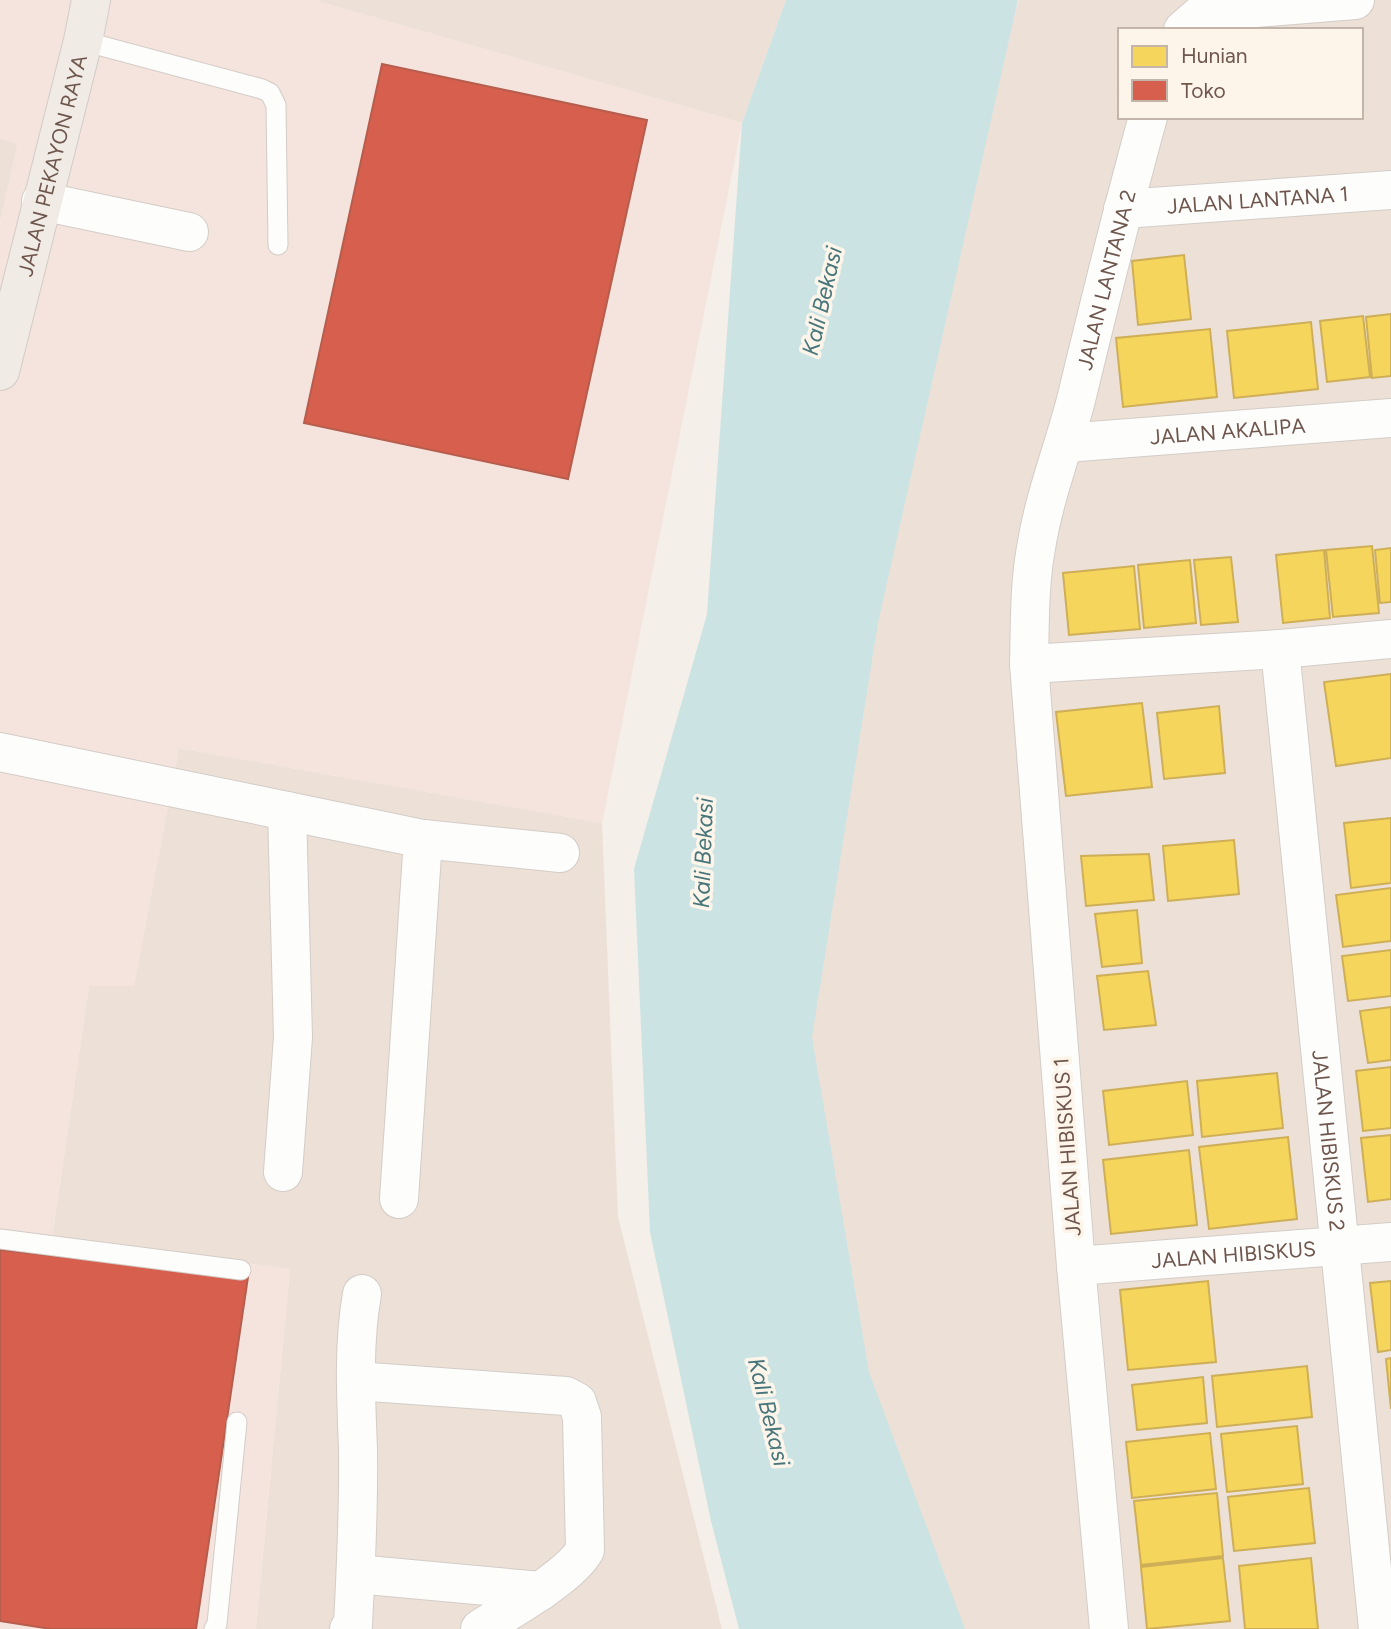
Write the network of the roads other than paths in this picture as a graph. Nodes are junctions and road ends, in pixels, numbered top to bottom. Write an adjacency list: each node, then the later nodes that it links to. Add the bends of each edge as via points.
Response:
1 (90, 0): 4 (main road, JALAN PEKAYON RAYA)
2 (1355, 0): 3 (street, via 1220,10 1199,16)
3 (1185, 28)
4 (83, 41): 7 (main road, JALAN PEKAYON RAYA); 10 (lane, via 270,93 276,105)
5 (1147, 119): 8 (street, JALAN LANTANA 2)
6 (1391, 190): 8 (street, JALAN LANTANA 1)
7 (41, 201): 9 (street); 11 (main road, JALAN PEKAYON RAYA)
8 (1123, 209): 13 (street, JALAN LANTANA 2)
9 (189, 232)
10 (278, 245)
11 (2, 357)
12 (1391, 418): 13 (street, JALAN AKALIPA)
13 (1065, 443): 16 (street, JALAN LANTANA 2, via 1035,549)
14 (1391, 639): 15 (street)
15 (1280, 649): 16 (street); 25 (street, JALAN HIBISKUS 2)
16 (1030, 664): 26 (street, JALAN HIBISKUS 1)
17 (0, 752): 18 (street)
18 (287, 811): 19 (street); 21 (street, via 293,1037)
19 (423, 839): 20 (street); 22 (street)
20 (560, 853)
21 (283, 1172)
22 (399, 1199)
23 (0, 1239): 27 (lane)
24 (1391, 1242): 25 (street, JALAN HIBISKUS)
25 (1341, 1246): 26 (street, JALAN HIBISKUS); 37 (street, JALAN HIBISKUS 2)
26 (1076, 1266): 36 (street, JALAN HIBISKUS 1)
27 (241, 1270)
28 (362, 1294): 29 (street)
29 (356, 1381): 31 (street); 32 (street, via 566,1396 577,1402 582,1417 585,1549)
30 (237, 1422): 34 (lane)
31 (356, 1574): 32 (street); 33 (street)
32 (541, 1591): 35 (street)
33 (352, 1628)
34 (214, 1629)
35 (480, 1629)
36 (1109, 1629)
37 (1378, 1629)

